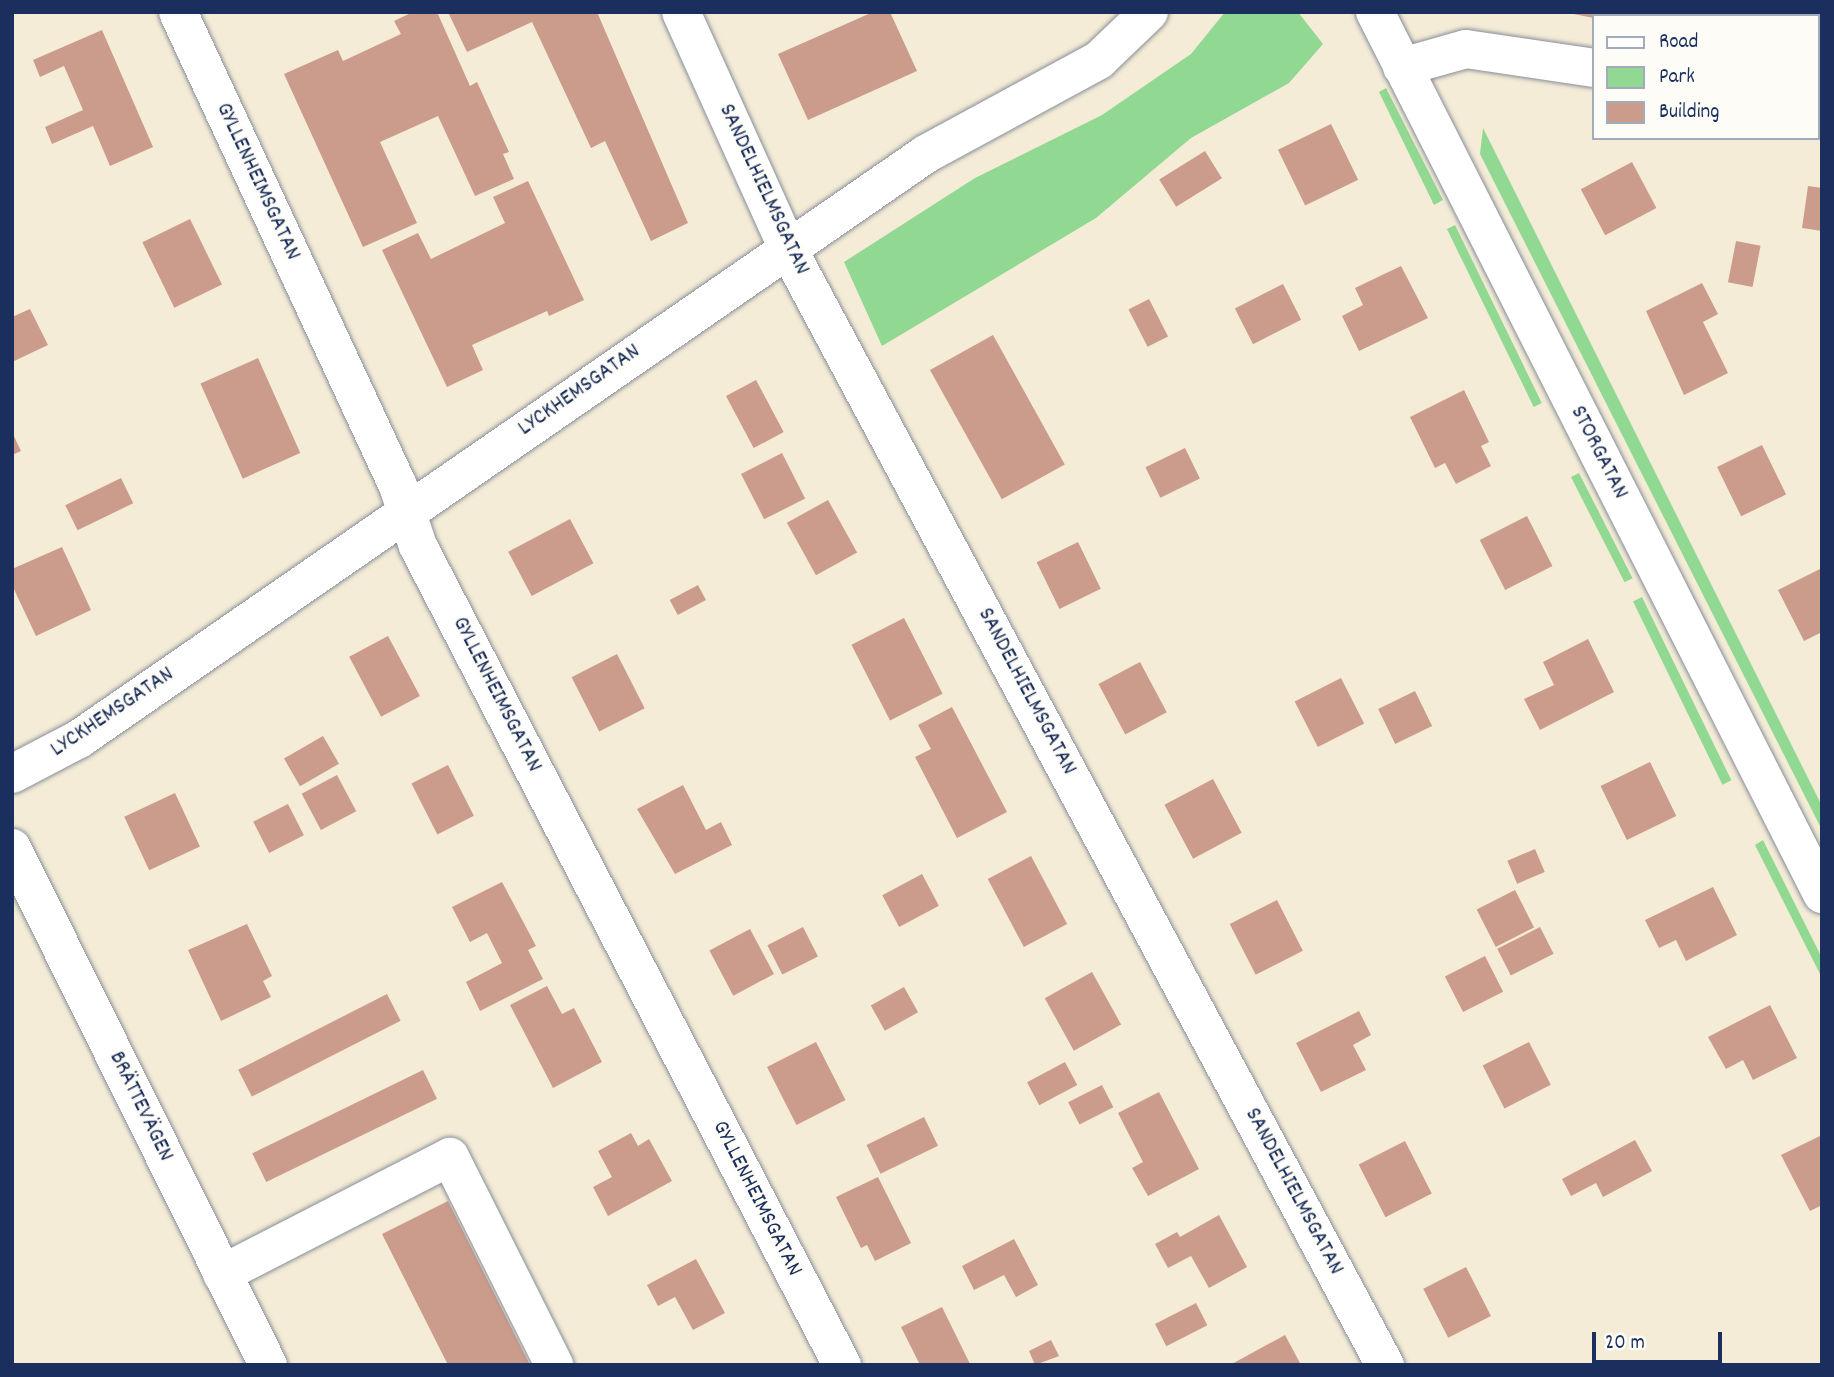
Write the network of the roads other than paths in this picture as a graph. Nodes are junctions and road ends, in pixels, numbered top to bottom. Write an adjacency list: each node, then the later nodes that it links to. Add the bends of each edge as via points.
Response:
1 (178, 12): 8 (street, GYLLENHEIMSGATAN)
2 (681, 12): 7 (street, SANDELHIELMSGATAN)
3 (1149, 12): 7 (street, LYCKHEMSGATAN, via 1099,60 926,154)
4 (1375, 12): 5 (street, STORGATAN)
5 (1402, 67): 6 (street, via 1465,49); 11 (street, STORGATAN)
6 (1592, 68)
7 (788, 248): 8 (street, LYCKHEMSGATAN); 16 (street, SANDELHIELMSGATAN)
8 (407, 511): 9 (street, LYCKHEMSGATAN, via 79,739); 15 (street, GYLLENHEIMSGATAN, via 418,546)
9 (12, 774)
10 (12, 848): 12 (street, BRÄTTEVÄGEN)
11 (1822, 894)
12 (222, 1274): 13 (street, BRÄTTEVÄGEN); 14 (street, via 450,1157)
13 (268, 1365)
14 (554, 1365)
15 (842, 1365)
16 (1385, 1365)

